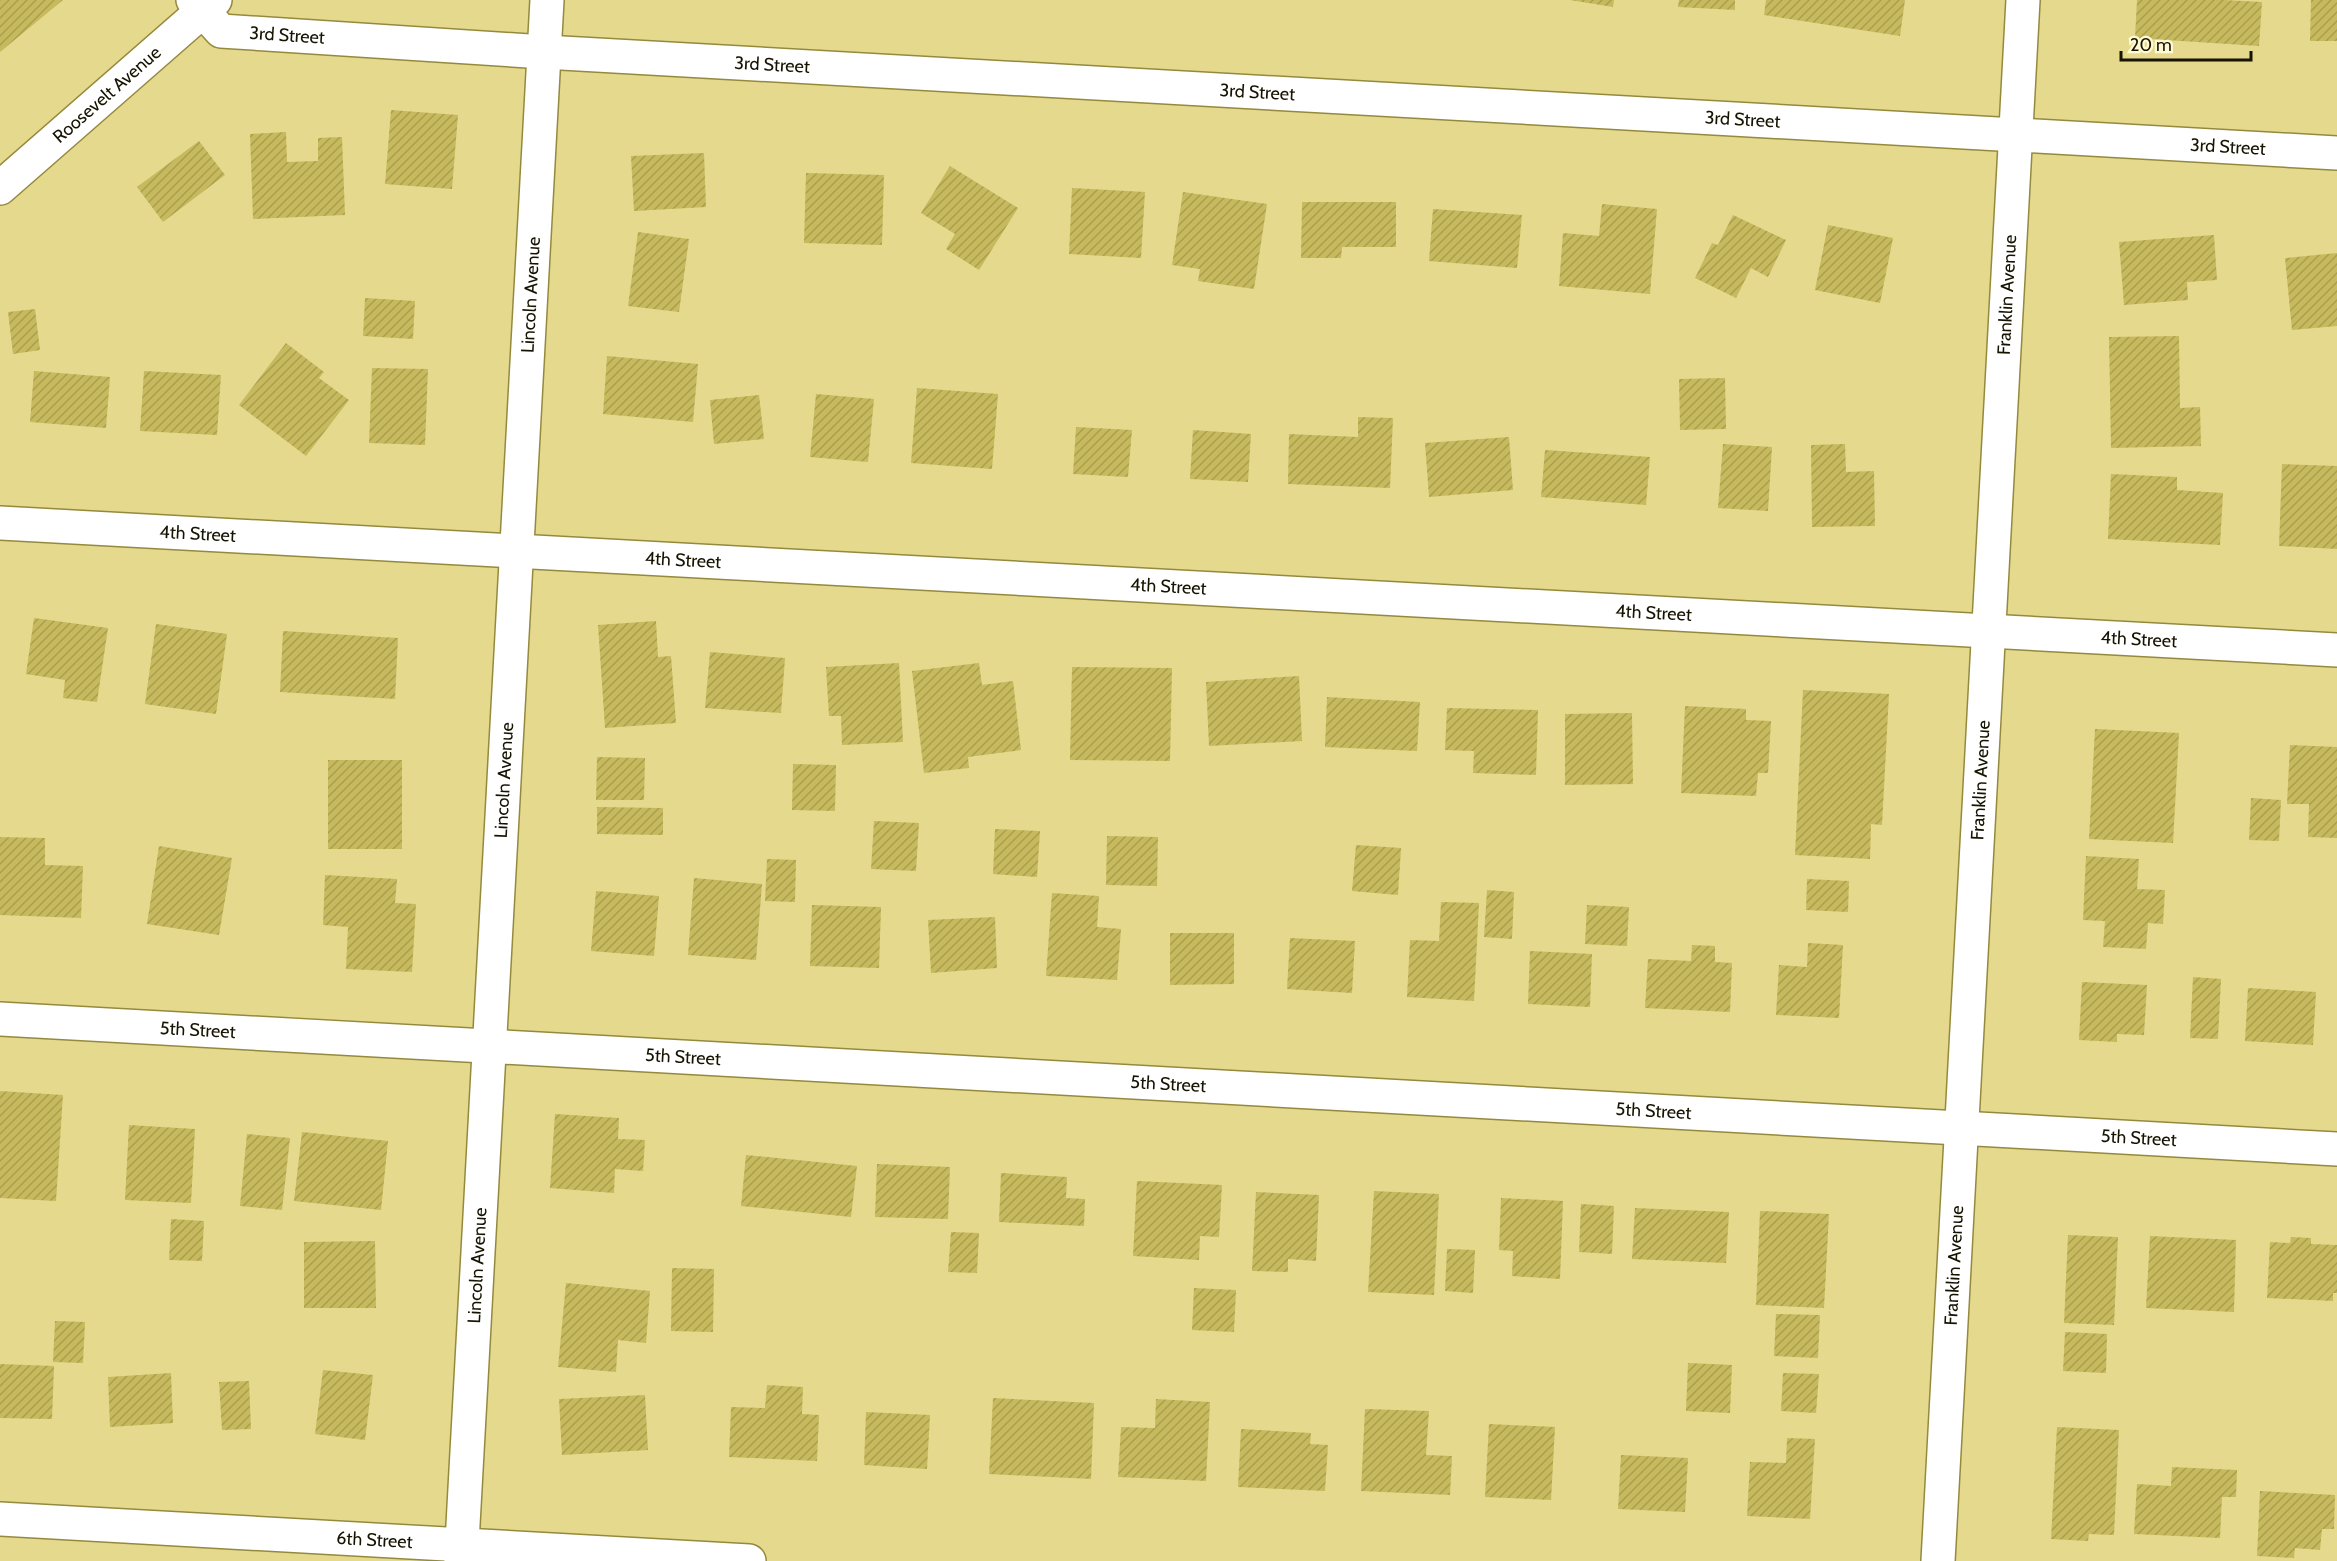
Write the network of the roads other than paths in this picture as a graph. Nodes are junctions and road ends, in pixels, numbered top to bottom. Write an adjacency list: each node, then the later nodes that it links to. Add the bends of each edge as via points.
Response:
1 (547, 0): 4 (street, Lincoln Avenue)
2 (2023, 0): 5 (street, Franklin Avenue)
3 (203, 4): 4 (street, 3rd Street, via 221,31); 7 (street, Roosevelt Avenue)
4 (544, 52): 5 (street, 3rd Street); 9 (street, Lincoln Avenue)
5 (2015, 135): 6 (street, 3rd Street); 10 (street, Franklin Avenue)
6 (2337, 153)
7 (0, 188)
8 (0, 523): 9 (street, 4th Street)
9 (518, 550): 10 (street, 4th Street); 13 (street, Lincoln Avenue)
10 (1988, 630): 11 (street, 4th Street); 14 (street, Franklin Avenue)
11 (2337, 650)
12 (0, 1019): 13 (street, 5th Street)
13 (489, 1046): 14 (street, 5th Street); 17 (street, Lincoln Avenue)
14 (1960, 1127): 15 (street, 5th Street); 19 (street, Franklin Avenue)
15 (2337, 1149)
16 (0, 1519): 17 (street, 6th Street)
17 (462, 1553): 18 (street, 6th Street)
18 (749, 1561)
19 (1938, 1561)

